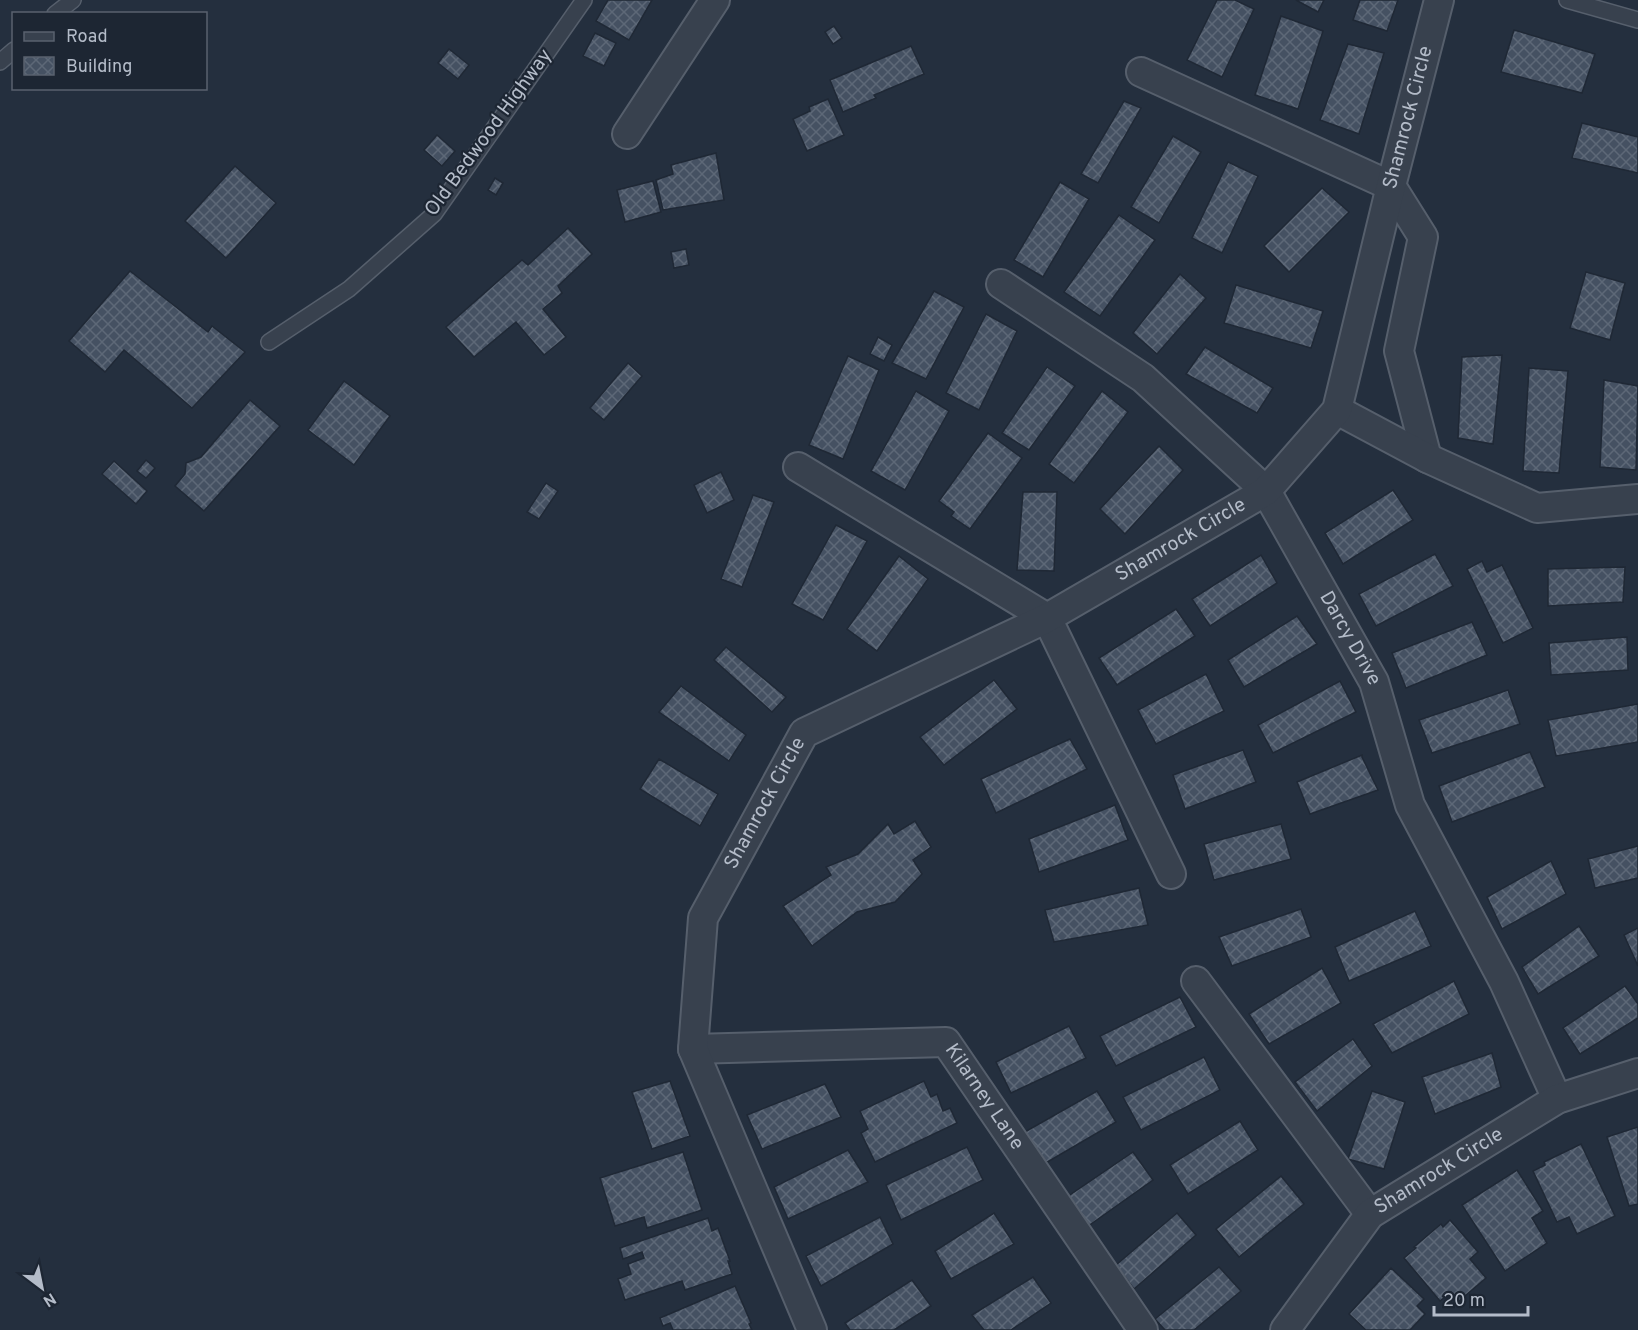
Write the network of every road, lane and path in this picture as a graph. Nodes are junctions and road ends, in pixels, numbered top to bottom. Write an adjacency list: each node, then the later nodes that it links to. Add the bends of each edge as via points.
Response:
1 (72, 0): 6 (lane)
2 (584, 0): 14 (lane, Old Bedwood Highway, via 434,214 349,289)
3 (715, 0): 11 (street)
4 (1439, 0): 12 (street, Shamrock Circle)
5 (1567, 0): 7 (lane)
6 (57, 12)
7 (1638, 20)
8 (12, 52): 9 (lane)
9 (0, 62)
10 (1141, 72): 12 (street)
11 (627, 134)
12 (1391, 186): 15 (street, Shamrock Circle); 16 (street, via 1423,237 1399,351)
13 (1001, 284): 18 (street, Darcy Drive, via 1143,378)
14 (269, 342)
15 (1337, 410): 16 (street); 18 (street, Shamrock Circle)
16 (1426, 458): 19 (street, via 1537,508)
17 (798, 467): 20 (street)
18 (1266, 491): 20 (street, Shamrock Circle); 25 (street, Darcy Drive, via 1374,682 1410,806 1504,982)
19 (1637, 504)
20 (1047, 618): 21 (street); 23 (street, Shamrock Circle, via 804,733 703,918)
21 (1172, 874)
22 (1196, 981): 26 (street)
23 (693, 1049): 27 (street, Shamrock Circle); 28 (street, Kilarney Lane, via 946,1042)
24 (1638, 1073): 25 (street, Shamrock Circle)
25 (1557, 1099): 26 (street, Shamrock Circle)
26 (1370, 1214): 29 (street, Shamrock Circle)
27 (812, 1330)
28 (1143, 1330)
29 (1285, 1330)

